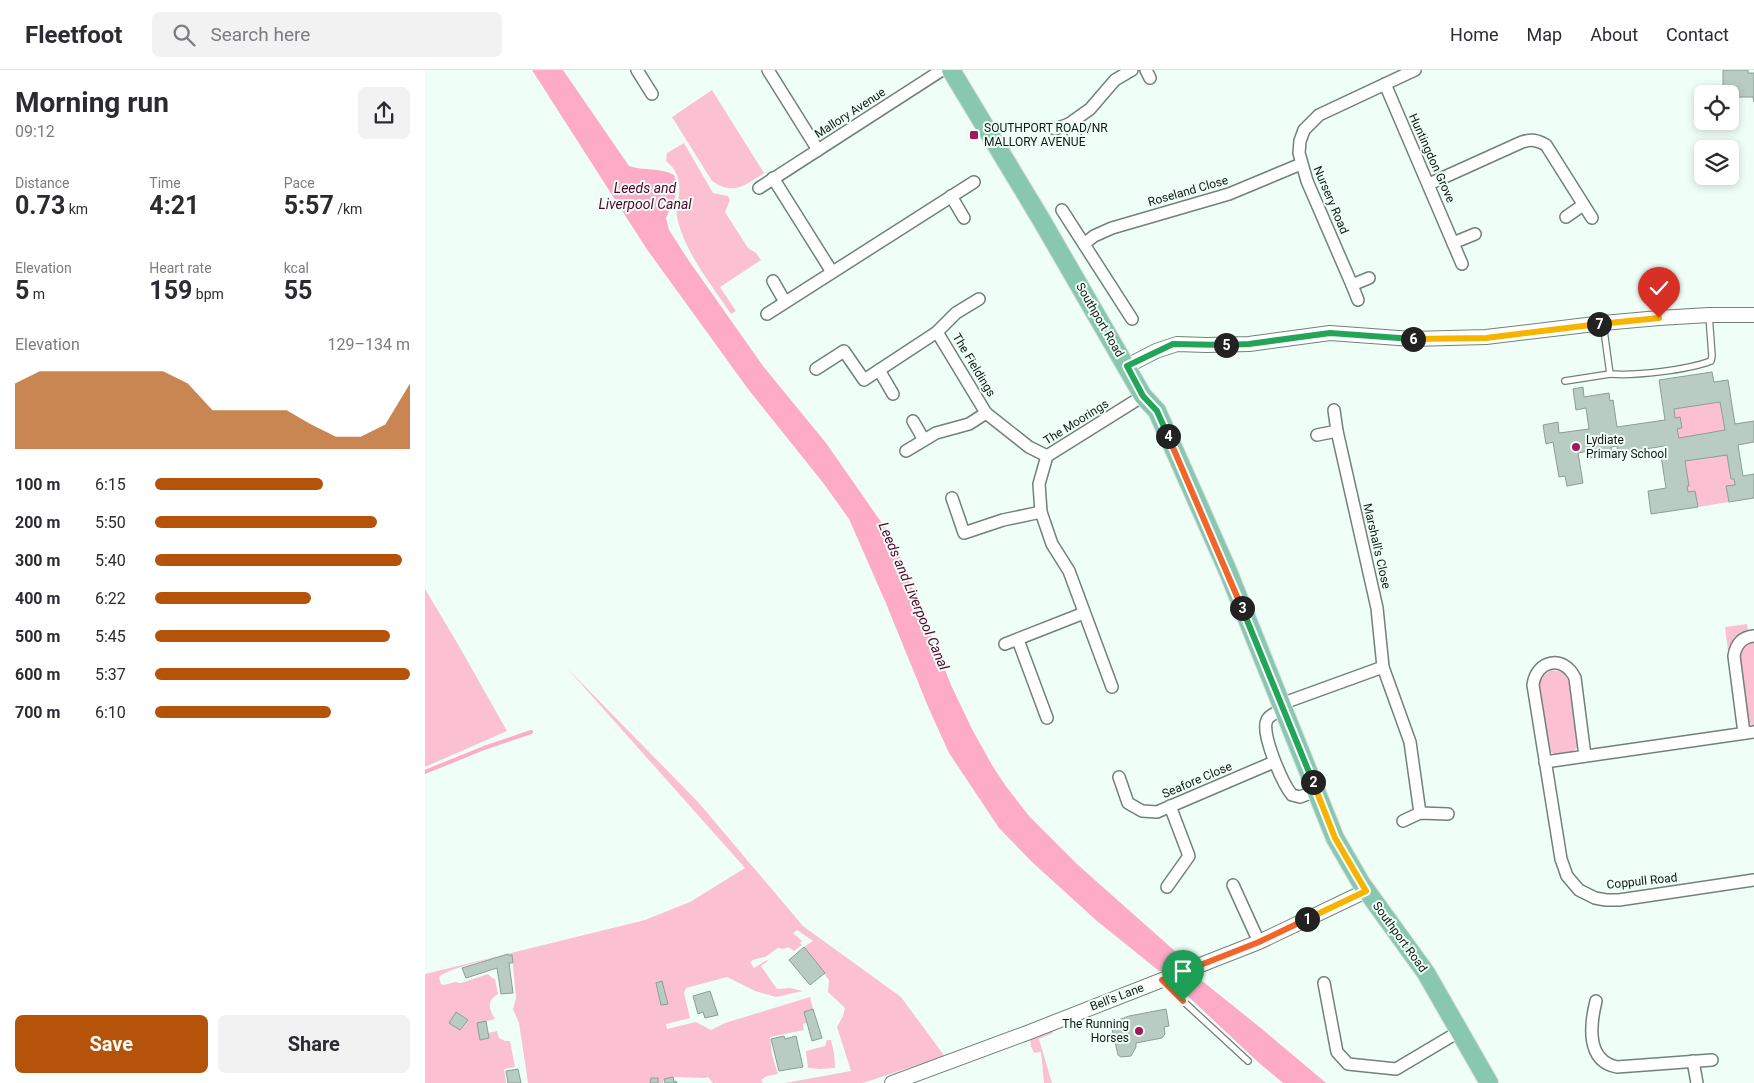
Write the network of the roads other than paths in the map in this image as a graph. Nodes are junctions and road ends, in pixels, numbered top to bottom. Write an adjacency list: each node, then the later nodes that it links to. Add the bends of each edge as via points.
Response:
1 (768, 70): 12 (street)
2 (942, 70): 12 (street, Mallory Avenue)
3 (951, 70): 41 (main road, Southport Road)
4 (1132, 70): 9 (street, via 1115,80 1090,109)
5 (1415, 70): 7 (street, Nursery Road)
6 (639, 71): 8 (street)
7 (1385, 84): 13 (street, Nursery Road, via 1319,115 1311,122 1300,141); 16 (street, Huntingdon Grove)
8 (652, 94)
9 (1069, 124): 10 (street); 11 (street)
10 (1055, 129)
11 (1077, 140)
12 (818, 150): 14 (street, Mallory Avenue)
13 (1301, 164): 26 (street, Roseland Close, via 1235,192 1112,228); 31 (street, Nursery Road)
14 (773, 178): 17 (street, Mallory Avenue); 28 (street)
15 (974, 182): 18 (street)
16 (1429, 184): 19 (street, via 1522,142 1538,141 1546,145); 25 (street, Huntingdon Grove)
17 (759, 188)
18 (951, 196): 22 (street); 28 (street)
19 (1583, 205): 21 (street); 23 (street)
20 (1062, 210): 26 (street)
21 (1565, 217)
22 (964, 218)
23 (1592, 218)
24 (1475, 234): 25 (street)
25 (1453, 243): 27 (street, Huntingdon Grove)
26 (1084, 244): 38 (street)
27 (1462, 264)
28 (832, 272): 34 (street)
29 (1369, 278): 31 (street)
30 (773, 281): 34 (street)
31 (1352, 285): 33 (street, Nursery Road)
32 (979, 299): 40 (street, The Fieldings, via 956,313)
33 (1358, 300)
34 (785, 302): 35 (street)
35 (767, 314)
36 (1709, 314): 37 (street); 39 (street); 44 (lane, via 1711,361 1641,373)
37 (1754, 315)
38 (1132, 319)
39 (1603, 323): 41 (street, via 1486,338 1330,333 1249,344 1177,344); 44 (lane)
40 (937, 332): 43 (street, The Fieldings); 49 (street, The Fieldings)
41 (1127, 366): 47 (main road, Southport Road)
42 (816, 368): 43 (street, The Fieldings, via 844,351 864,380)
43 (879, 370): 46 (street)
44 (1611, 374): 45 (lane)
45 (1565, 382)
46 (893, 394)
47 (1143, 396): 55 (street, The Moorings); 64 (main road, Southport Road, via 1157,411 1227,569)
48 (1334, 410): 51 (street, Marshall's Close)
49 (987, 413): 53 (street, The Fieldings, via 969,424 935,433); 55 (street, The Fieldings, via 1029,447)
50 (913, 421): 53 (street)
51 (1337, 431): 52 (street); 62 (street, Marshall's Close, via 1377,608)
52 (1317, 435)
53 (923, 440): 54 (street, The Fieldings)
54 (906, 451)
55 (1047, 456): 57 (street, The Moorings, via 1039,484)
56 (952, 498): 57 (street, via 964,533)
57 (1041, 512): 58 (street, The Moorings, via 1052,544 1069,571)
58 (1084, 613): 60 (street); 63 (street, The Moorings)
59 (1754, 636): 66 (street, via 1739,643 1734,656)
60 (1018, 640): 61 (street); 65 (street)
61 (1005, 644)
62 (1383, 667): 64 (street); 73 (street, Marshall's Close, via 1410,742)
63 (1112, 687)
64 (1282, 707): 68 (street, via 1266,721); 71 (main road, Southport Road)
65 (1047, 718)
66 (1749, 733): 67 (street)
67 (1585, 756): 69 (street); 69 (street, Coppull Road, via 1573,672 1564,665 1551,663 1540,668 1533,685)
68 (1274, 762): 71 (street, via 1292,795 1299,797); 72 (street, Seafore Close)
69 (1545, 762): 76 (street, Coppull Road, via 1564,868 1572,883 1586,895 1619,900)
70 (1119, 777): 72 (street, Seafore Close, via 1128,803 1142,811 1157,812)
71 (1316, 791): 79 (main road, Southport Road, via 1335,838)
72 (1170, 806): 78 (street, via 1189,856)
73 (1420, 813): 74 (street); 75 (street)
74 (1447, 814)
75 (1403, 821)
76 (1754, 880)
77 (1233, 885): 80 (street)
78 (1167, 887)
79 (1366, 891): 80 (street, Bell's Lane); 84 (main road, Southport Road, via 1426,973)
80 (1259, 942): 81 (street, Bell's Lane)
81 (1167, 978): 86 (lane, via 1183,1001); 88 (street, Bell's Lane)
82 (1324, 983): 84 (street, via 1337,1052 1348,1064 1396,1069)
83 (1596, 1001): 87 (street, via 1592,1017 1593,1040 1603,1062 1617,1067)
84 (1460, 1031): 89 (main road, Southport Road)
85 (1712, 1060): 87 (street)
86 (1248, 1061)
87 (1693, 1061): 90 (street)
88 (891, 1083)
89 (1489, 1083)
90 (1697, 1083)

